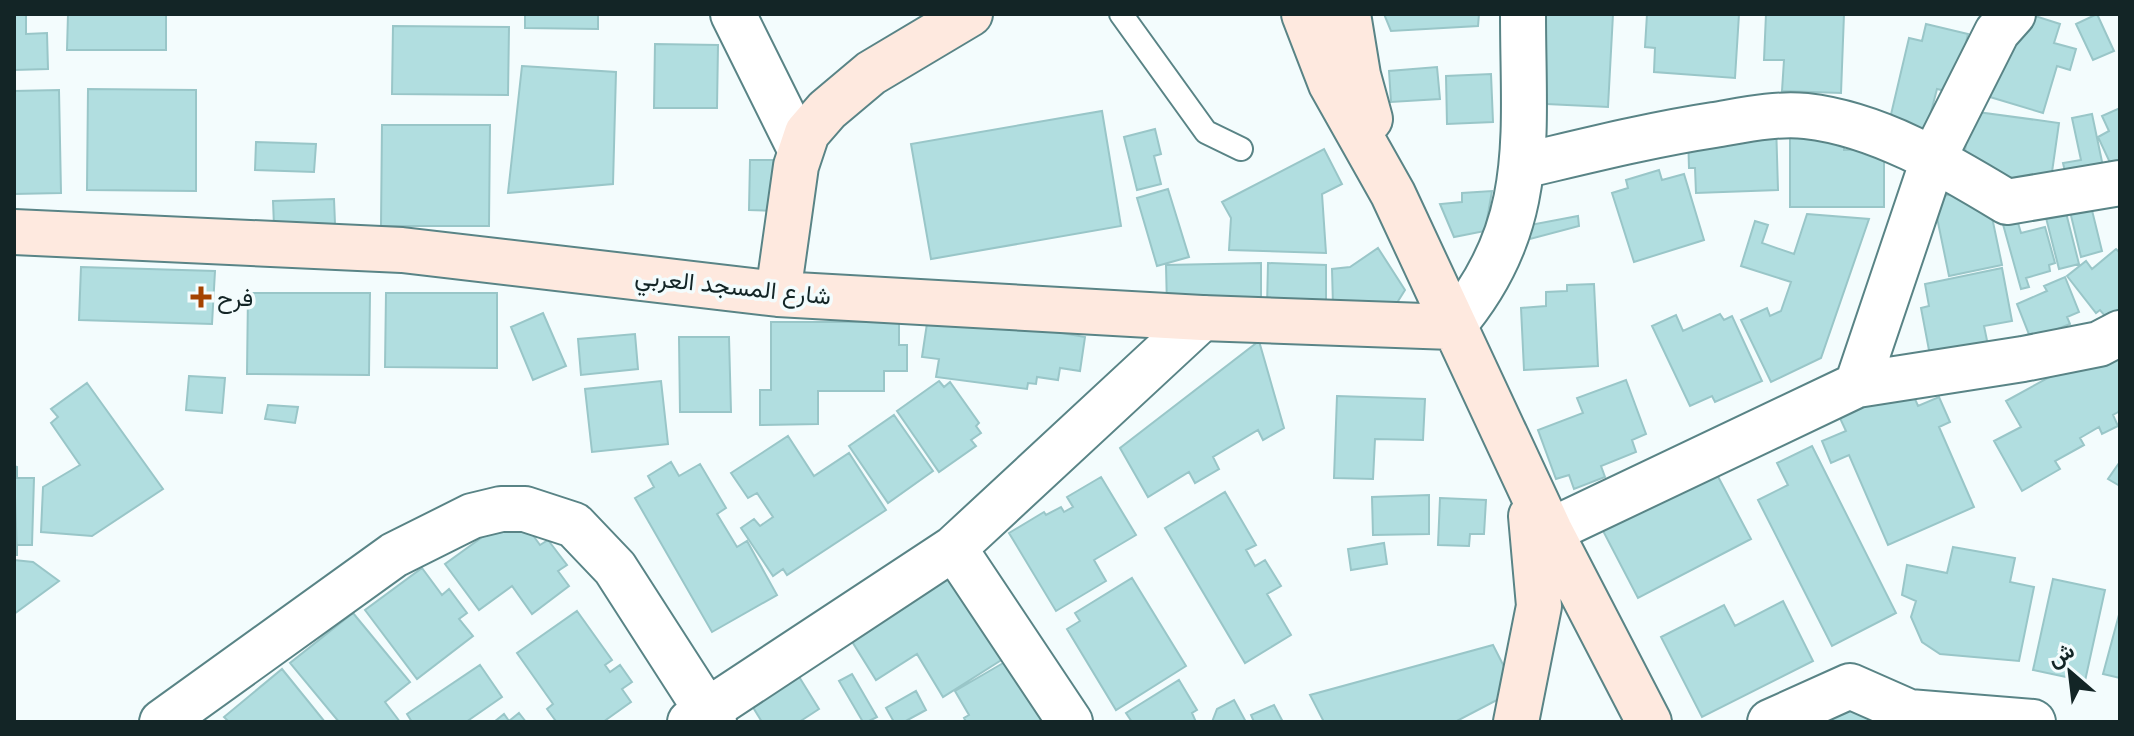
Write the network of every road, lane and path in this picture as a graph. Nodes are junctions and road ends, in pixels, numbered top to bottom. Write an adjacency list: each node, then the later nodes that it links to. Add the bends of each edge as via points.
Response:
1 (733, 14): 9 (street)
2 (970, 14): 8 (street)
3 (1121, 14): 10 (lane, via 1206,132)
4 (1304, 14): 14 (street, via 1331,84)
5 (1348, 14): 14 (street, via 1358,75)
6 (1523, 14): 12 (street)
7 (2013, 14): 11 (street, via 1997,32)
8 (934, 27): 9 (street, via 849,90 818,119)
9 (799, 147): 16 (street)
10 (1241, 149)
11 (1934, 157): 12 (street, via 1885,137 1806,116 1759,117 1660,133); 13 (street, via 2007,202); 20 (street)
12 (1522, 166): 18 (street, via 1502,252 1489,279)
13 (2120, 183)
14 (1393, 194): 18 (street)
15 (14, 232): 16 (street, شارع المسجد العربي, via 402,250)
16 (778, 294): 17 (street, شارع المسجد العربي)
17 (1202, 318): 18 (street, شارع المسجد العربي); 23 (street)
18 (1452, 327): 21 (street)
19 (2120, 333): 20 (street, via 2099,344)
20 (1857, 385): 22 (street)
21 (1521, 467): 22 (street); 28 (street, via 1539,606)
22 (1550, 531): 25 (street)
23 (954, 548): 24 (street); 27 (street)
24 (704, 718): 26 (street, via 615,568 574,525 525,509 501,509 472,516 394,555)
25 (1641, 720)
26 (162, 722)
27 (1070, 722)
28 (1516, 722)
29 (1770, 722): 30 (street, via 1850,686 1909,712)
30 (2033, 722)

